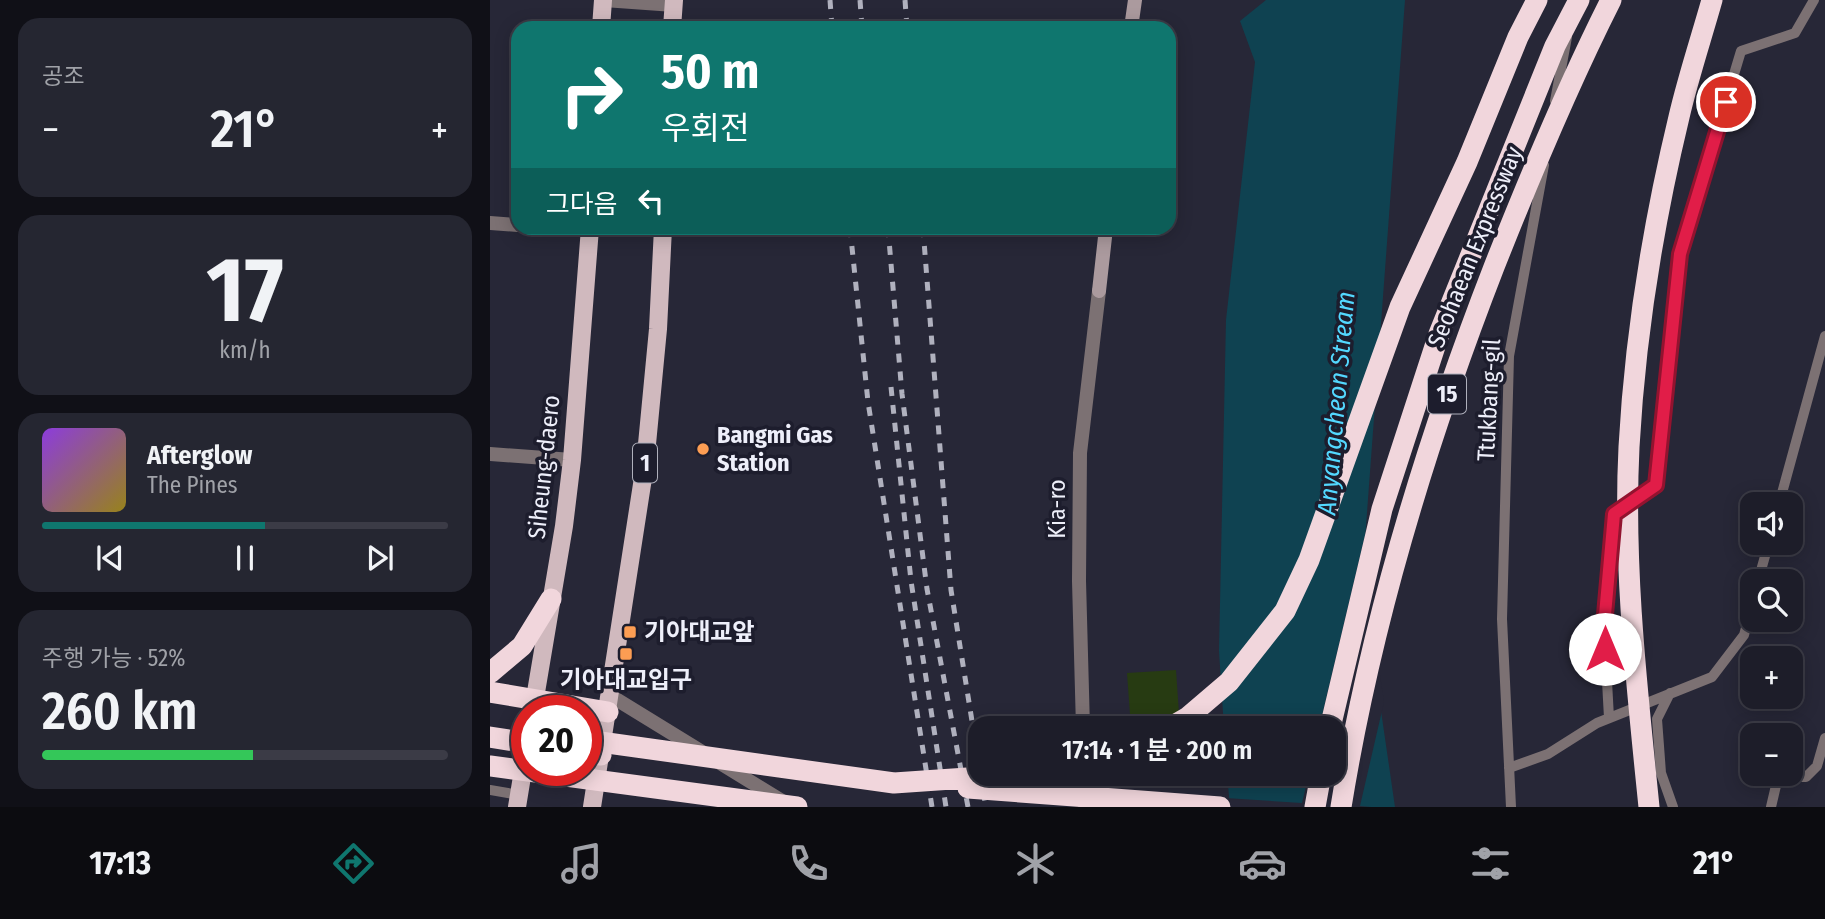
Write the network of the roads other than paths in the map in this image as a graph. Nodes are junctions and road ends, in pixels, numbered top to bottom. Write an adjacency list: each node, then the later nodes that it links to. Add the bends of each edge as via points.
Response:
1 (603, 0): 9 (street); 10 (main road)
2 (1135, 0): 12 (street)
3 (1537, 0): 32 (highway, via 1400,307 1309,560 1285,611 1229,681)
4 (1574, 0): 43 (lane, Ttukbang-gil, via 1509,356 1502,619)
5 (1579, 0): 33 (highway, Seohaean Expressway / 15, bridge, via 1555,46 1439,334 1382,509)
6 (1611, 0): 57 (highway, Seohaean Expressway / 15, bridge, via 1527,184 1460,354 1406,518)
7 (1712, 0): 59 (highway, bridge, via 1660,205 1637,354 1629,448 1628,554)
8 (1814, 0): 34 (lane, via 1795,33 1741,51 1680,254 1656,485 1614,514 1604,626)
9 (673, 2): 11 (main road)
10 (602, 21)
11 (672, 21)
12 (1132, 21)
13 (490, 223): 14 (street)
14 (511, 224)
15 (590, 235): 20 (main road, Siheung-daero)
16 (663, 235): 30 (main road, 1, via 645,465)
17 (1105, 235): 31 (street, Kia-ro, via 1080,453)
18 (1825, 336): 21 (lane)
19 (490, 454): 20 (street)
20 (572, 460): 22 (main road, Siheung-daero)
21 (1782, 492)
22 (551, 599): 24 (highway, via 522,646); 27 (main road, Siheung-daero)
23 (1745, 632): 26 (lane, via 1712,677)
24 (490, 673)
25 (490, 692): 28 (highway)
26 (1670, 693): 34 (lane); 60 (lane, via 1657,719 1661,772)
27 (536, 695)
28 (511, 698)
29 (602, 704): 30 (highway)
30 (609, 704): 35 (main road, 1); 52 (street)
31 (1083, 716)
32 (1189, 716)
33 (1334, 716)
34 (1609, 718): 43 (lane, via 1548,754)
35 (602, 722)
36 (490, 727): 37 (highway)
37 (511, 730)
38 (490, 737): 40 (highway)
39 (1825, 738): 61 (lane, via 1817,766 1806,777 1778,777)
40 (511, 742)
41 (602, 750): 45 (highway, bridge)
42 (490, 766): 53 (highway, bridge)
43 (1509, 768): 58 (lane, Ttukbang-gil)
44 (968, 778): 45 (highway, bridge)
45 (894, 783): 55 (highway, bridge)
46 (592, 786): 51 (main road, 1)
47 (1084, 786): 54 (street)
48 (1319, 786): 56 (highway)
49 (490, 790): 50 (lane)
50 (518, 801)
51 (592, 807)
52 (791, 807)
53 (797, 807)
54 (1085, 807)
55 (1220, 807)
56 (1315, 807)
57 (1341, 807)
58 (1511, 807)
59 (1649, 807)
60 (1674, 807)
61 (1771, 807)

